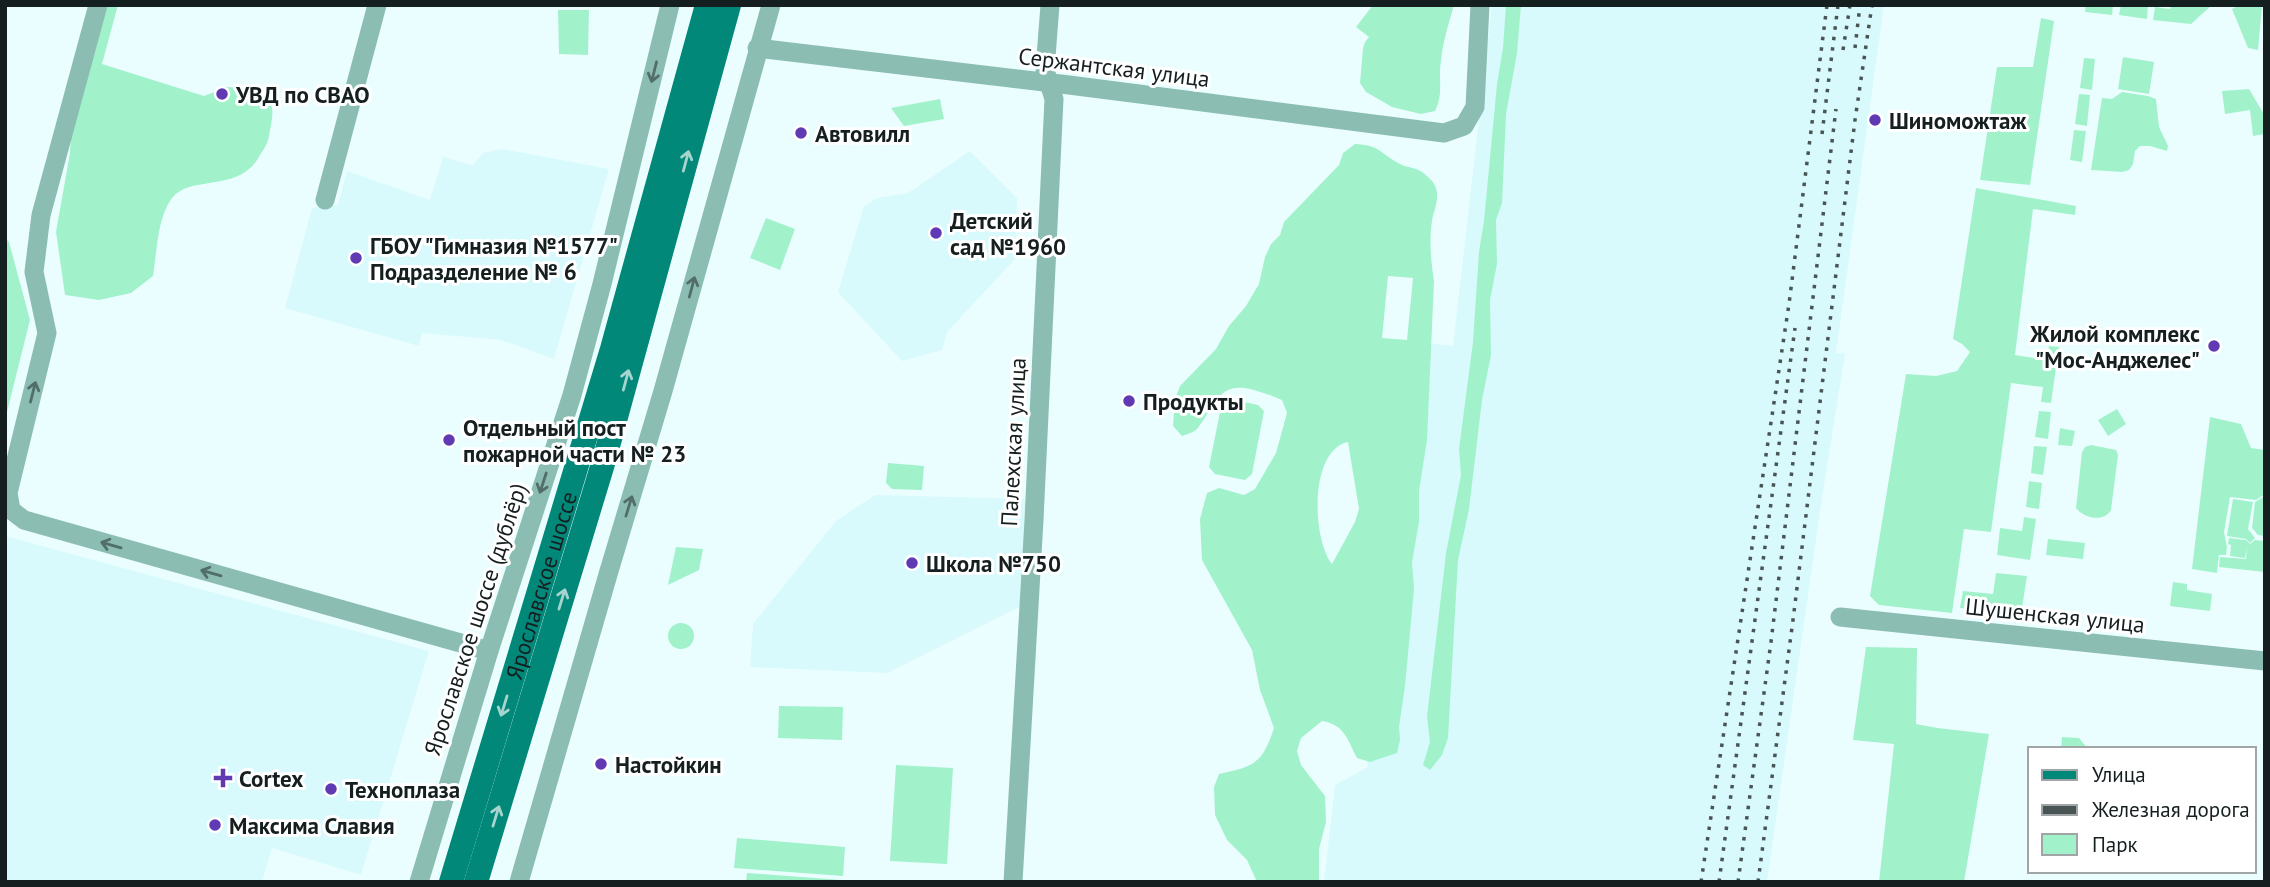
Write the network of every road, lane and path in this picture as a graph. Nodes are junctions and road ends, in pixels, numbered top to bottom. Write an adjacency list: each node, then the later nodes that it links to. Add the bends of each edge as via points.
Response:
1 (98, 5): 15 (street, one-way to 1, via 24,520 11,510 8,493 47,333 34,272 41,215)
2 (377, 5): 11 (street)
3 (670, 5): 13 (street, Ярославское шоссе (дублёр), one-way to 13)
4 (707, 5): 12 (main road, Ярославское шоссе)
5 (729, 5): 19 (main road, Ярославское шоссе, one-way to 5, via 605,457)
6 (771, 5): 9 (street)
7 (1050, 5): 10 (street, Палехская улица, via 1045,70)
8 (1480, 5): 10 (street, Сержантская улица, via 1475,107 1464,126 1444,133)
9 (757, 48): 10 (street, Сержантская улица); 20 (street, one-way to 9, via 663,391)
10 (1049, 83): 21 (street, Палехская улица, via 1054,99)
11 (326, 200)
12 (622, 312): 13 (street); 18 (main road, Ярославское шоссе, one-way to 18)
13 (572, 395): 15 (street, Ярославское шоссе (дублёр), one-way to 15)
14 (1840, 617): 16 (street, Шушенская улица)
15 (489, 651): 17 (street, Ярославское шоссе (дублёр))
16 (2265, 662)
17 (419, 882)
18 (451, 882)
19 (476, 882)
20 (519, 882)
21 (1013, 882)

